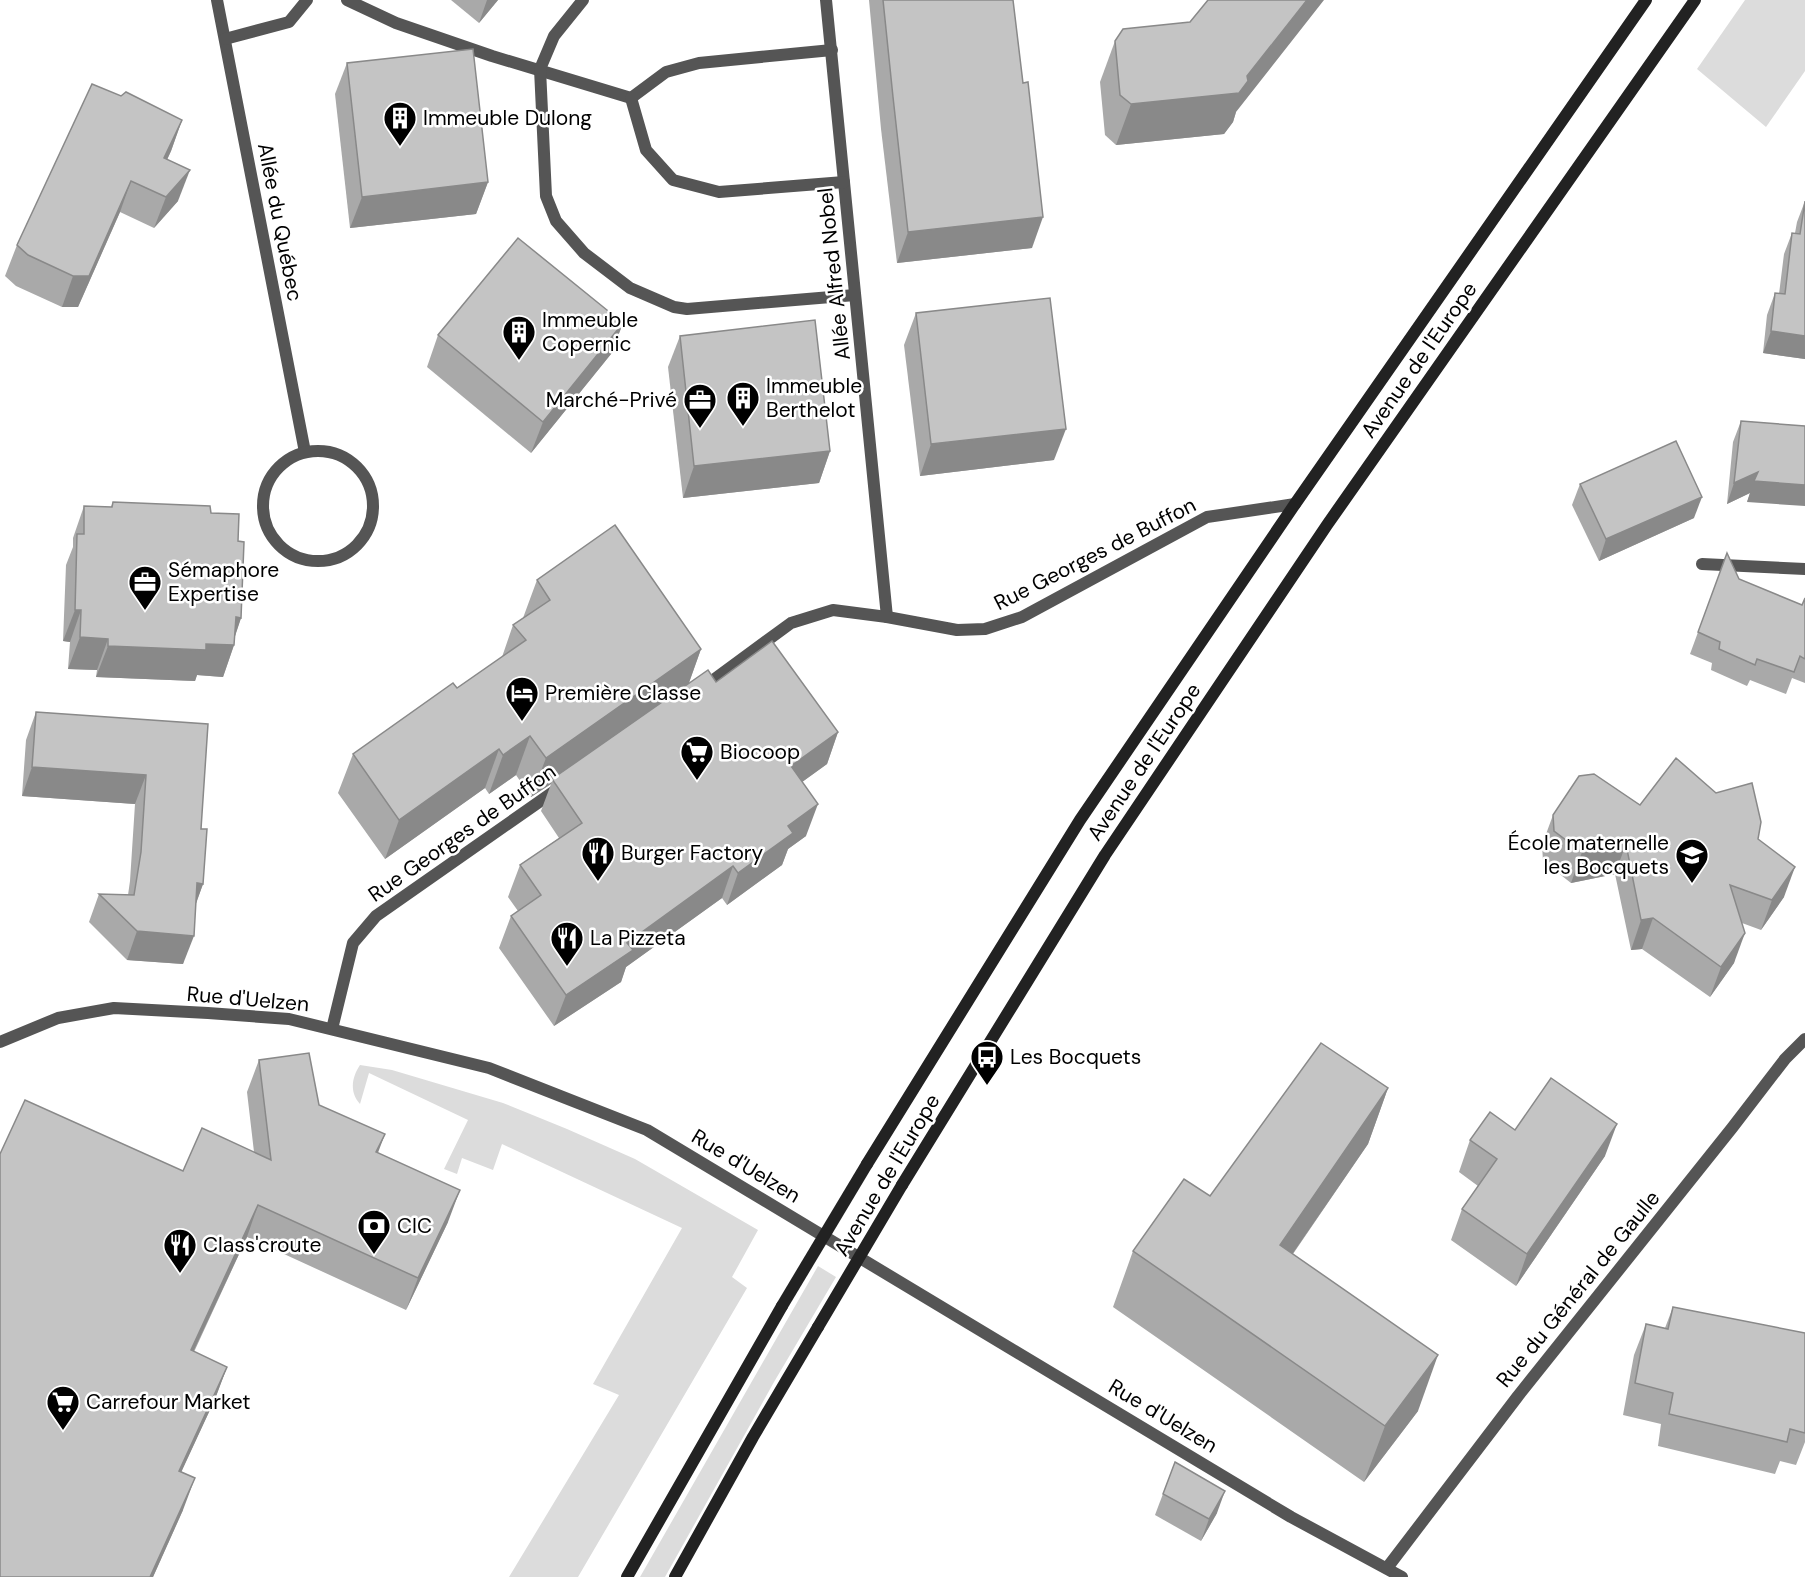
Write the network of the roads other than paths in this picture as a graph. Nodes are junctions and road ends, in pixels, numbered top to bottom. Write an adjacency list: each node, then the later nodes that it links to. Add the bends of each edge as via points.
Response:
1 (217, 0): 8 (street, Allée du Québec)
2 (307, 0): 8 (street, via 289,22)
3 (347, 0): 10 (street, via 396,23)
4 (583, 0): 10 (street, via 554,36)
5 (826, 0): 9 (street, Allée Alfred Nobel)
6 (1647, 0): 15 (main road, Avenue de l'Europe)
7 (1695, 0): 26 (main road, Avenue de l'Europe, bridge, via 1327,525 1105,855 902,1185)
8 (225, 39): 14 (street, Allée du Québec)
9 (831, 51): 11 (street, via 699,63 666,72); 12 (street, Allée Alfred Nobel)
10 (540, 69): 11 (street); 13 (street, via 546,196 556,222 584,253 630,288 687,309)
11 (631, 98): 12 (street, via 646,150 673,180 719,192)
12 (844, 182): 13 (street, Allée Alfred Nobel)
13 (855, 295): 18 (street, Allée Alfred Nobel)
14 (305, 452): 14 (street, via 283,463 269,480 263,501 266,522 276,542 293,555 313,561 335,559 354,549 368,532 374,511 371,489 361,470 344,456 324,450)
15 (1295, 504): 18 (street, Rue Georges de Buffon, via 1207,518 1022,617 985,629 941,628); 25 (main road, Avenue de l'Europe, bridge, via 1080,820 782,1306)
16 (1702, 564): 17 (street)
17 (1805, 569)
18 (887, 616): 19 (street, Rue Georges de Buffon, via 833,610 791,623)
19 (694, 693)
20 (574, 777): 21 (street, Rue Georges de Buffon, via 376,916 353,943)
21 (332, 1029): 23 (street, Rue d'Uelzen, via 289,1019 114,1008 58,1018); 24 (street, Rue d'Uelzen, via 489,1068 647,1130 1291,1517)
22 (1805, 1039): 24 (street, Rue du Général de Gaulle, via 1785,1059 1518,1396)
23 (0, 1042)
24 (1387, 1568): 27 (street, Rue d'Uelzen)
25 (627, 1577)
26 (675, 1577)
27 (1402, 1577)

